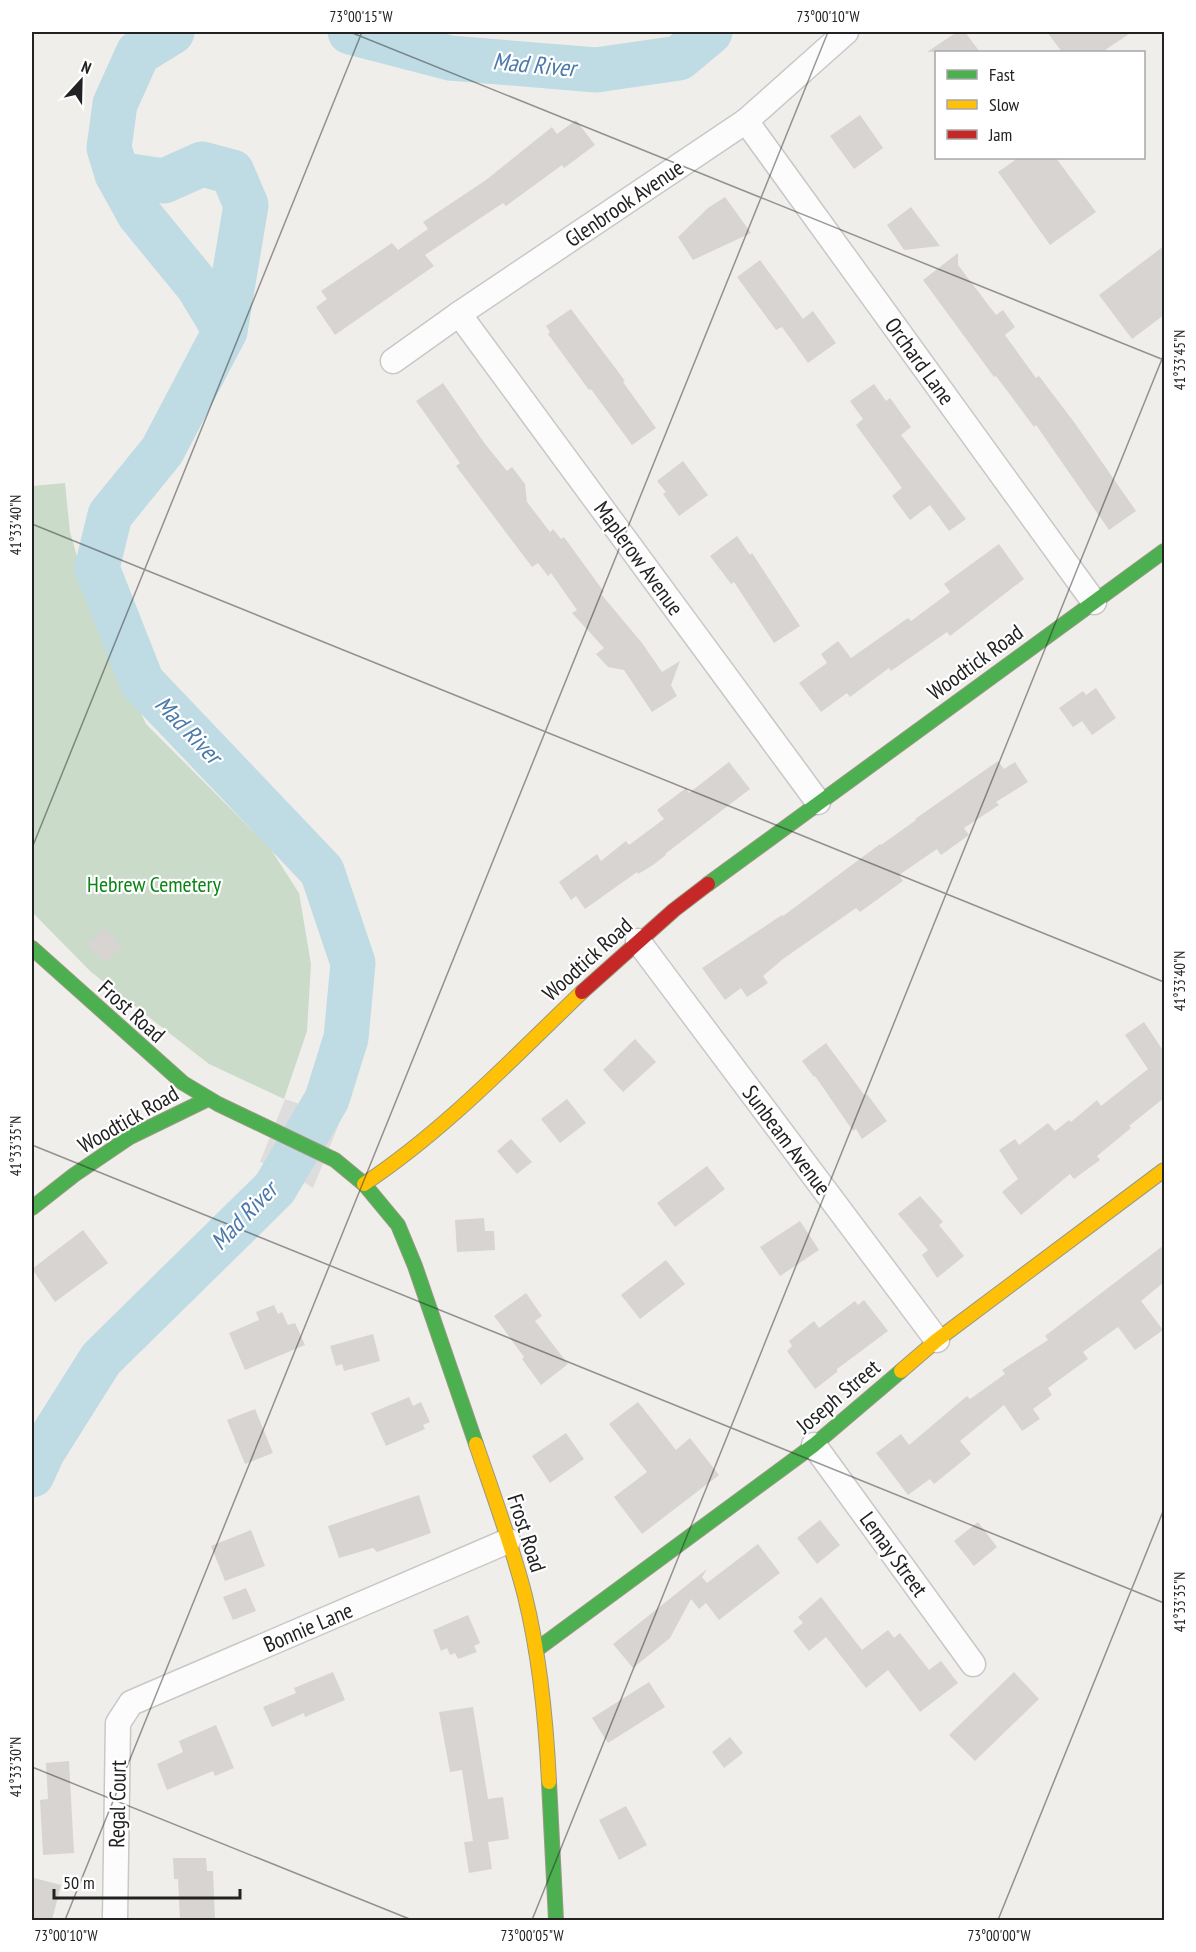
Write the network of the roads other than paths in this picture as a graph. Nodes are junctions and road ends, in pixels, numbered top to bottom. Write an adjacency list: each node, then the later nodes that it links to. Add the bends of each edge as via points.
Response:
1 (846, 32): 2 (street, Glenbrook Avenue)
2 (746, 121): 3 (street, Glenbrook Avenue); 6 (street, Orchard Lane)
3 (459, 314): 4 (street, Glenbrook Avenue); 7 (street, Maplerow Avenue)
4 (393, 361)
5 (1164, 551): 6 (main road, Woodtick Road)
6 (1094, 602): 7 (main road, Woodtick Road)
7 (818, 802): 8 (main road, Woodtick Road)
8 (638, 941): 12 (main road, Woodtick Road, via 432,1134); 14 (street, Sunbeam Avenue)
9 (32, 948): 10 (main road, Frost Road, via 159,1064)
10 (208, 1099): 12 (main road, Woodtick Road, via 326,1155); 13 (main road, Woodtick Road, via 130,1137)
11 (1164, 1170): 14 (main road, Joseph Street)
12 (364, 1184): 16 (main road, Frost Road, via 403,1235)
13 (32, 1208)
14 (937, 1340): 15 (main road, Joseph Street)
15 (814, 1444): 17 (main road, Joseph Street); 18 (street, Lemay Street)
16 (508, 1541): 17 (main road, Frost Road); 19 (street, Bonnie Lane, via 131,1703)
17 (536, 1650): 21 (main road, Frost Road, via 546,1721)
18 (973, 1664)
19 (118, 1723): 20 (street, Regal Court)
20 (115, 1920)
21 (556, 1920)

